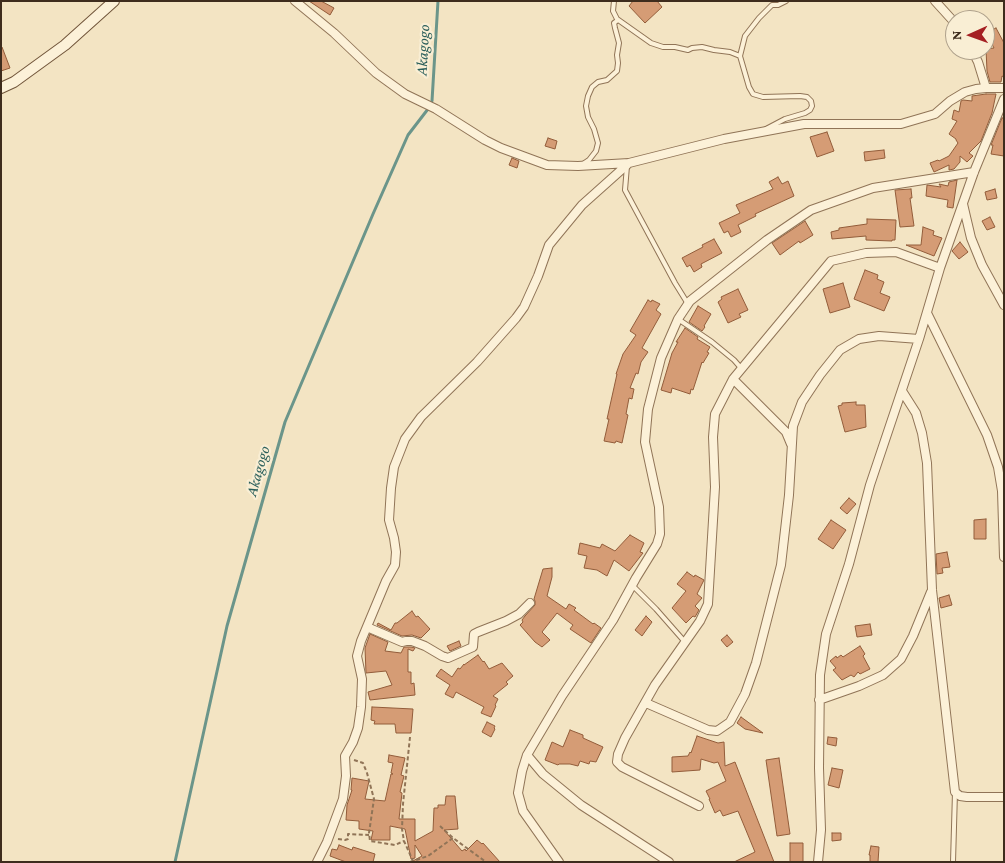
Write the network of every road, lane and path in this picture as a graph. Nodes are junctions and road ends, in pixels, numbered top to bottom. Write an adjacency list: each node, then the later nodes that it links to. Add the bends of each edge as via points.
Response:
1 (114, 1): 10 (main road, via 65,45)
2 (295, 1): 17 (street, via 405,94 501,148 547,165)
3 (614, 1): 7 (lane, via 613,11)
4 (786, 1): 8 (lane, via 772,5 759,18 744,36)
5 (935, 1): 6 (street)
6 (945, 12)
7 (618, 20): 8 (lane, via 651,43 663,47 688,50 702,47); 17 (lane, via 614,23 619,43 617,71 592,87 586,106 598,143 596,151)
8 (740, 56): 15 (lane, via 753,94 763,97 800,96 811,101 810,110)
9 (977, 60): 11 (street)
10 (1, 88)
11 (986, 88): 12 (street); 15 (street, via 965,92 934,114 901,124 804,124)
12 (1004, 88)
13 (1004, 99): 14 (street)
14 (1001, 113): 18 (street)
15 (762, 132): 16 (street)
16 (628, 164): 17 (street); 21 (lane, via 625,190); 36 (street, via 582,205 548,245 538,276 516,318 421,417 405,439 394,466 391,488 389,520 396,552 395,564)
17 (578, 166)
18 (974, 172): 19 (street); 21 (street, via 873,188 811,210 767,240)
19 (963, 204): 20 (street); 22 (street, via 971,238)
20 (940, 268): 23 (street); 26 (street, via 896,252 866,253 831,261)
21 (688, 304): 24 (street)
22 (1004, 305)
23 (927, 313): 25 (street); 32 (street, via 987,435 998,467)
24 (678, 319): 26 (lane); 33 (street, via 661,358 647,417 645,442 659,507 660,534)
25 (919, 339): 28 (street); 29 (street, via 879,336 859,339 840,350 802,402)
26 (742, 368): 27 (street)
27 (733, 379): 30 (street); 37 (street, via 715,414 715,487 708,604)
28 (902, 391): 34 (street, via 916,413 928,463); 38 (street, via 826,634)
29 (793, 426): 30 (street); 31 (street)
30 (786, 432): 31 (street)
31 (791, 445): 39 (street, via 781,565 756,663 730,722 717,731 708,730)
32 (1004, 557)
33 (632, 585): 37 (lane); 41 (street)
34 (932, 590): 38 (street, via 901,659 883,675); 43 (street)
35 (530, 603): 36 (street, via 519,614 474,634 473,647 448,658 412,641 402,642)
36 (367, 627): 42 (street, via 358,656 362,707 358,728)
37 (685, 643): 39 (street)
38 (819, 700): 56 (street, via 821,830)
39 (646, 703): 45 (street, via 618,754 617,762)
40 (410, 737): 50 (path, via 403,804)
41 (527, 755): 54 (street, via 518,793 523,812); 55 (street, via 543,774 581,805)
42 (345, 756): 47 (path, via 363,763 367,773 374,799); 48 (street, via 343,799)
43 (955, 792): 44 (street, via 966,797); 57 (lane)
44 (1004, 797)
45 (698, 806)
46 (440, 826): 49 (path)
47 (370, 836): 48 (path, via 348,834 345,840); 50 (path, via 370,841 387,844)
48 (328, 838): 52 (street)
49 (453, 838): 51 (path, via 428,856); 53 (path)
50 (404, 841): 51 (path)
51 (412, 861)
52 (317, 862)
53 (486, 862)
54 (559, 862)
55 (669, 862)
56 (818, 862)
57 (953, 862)

